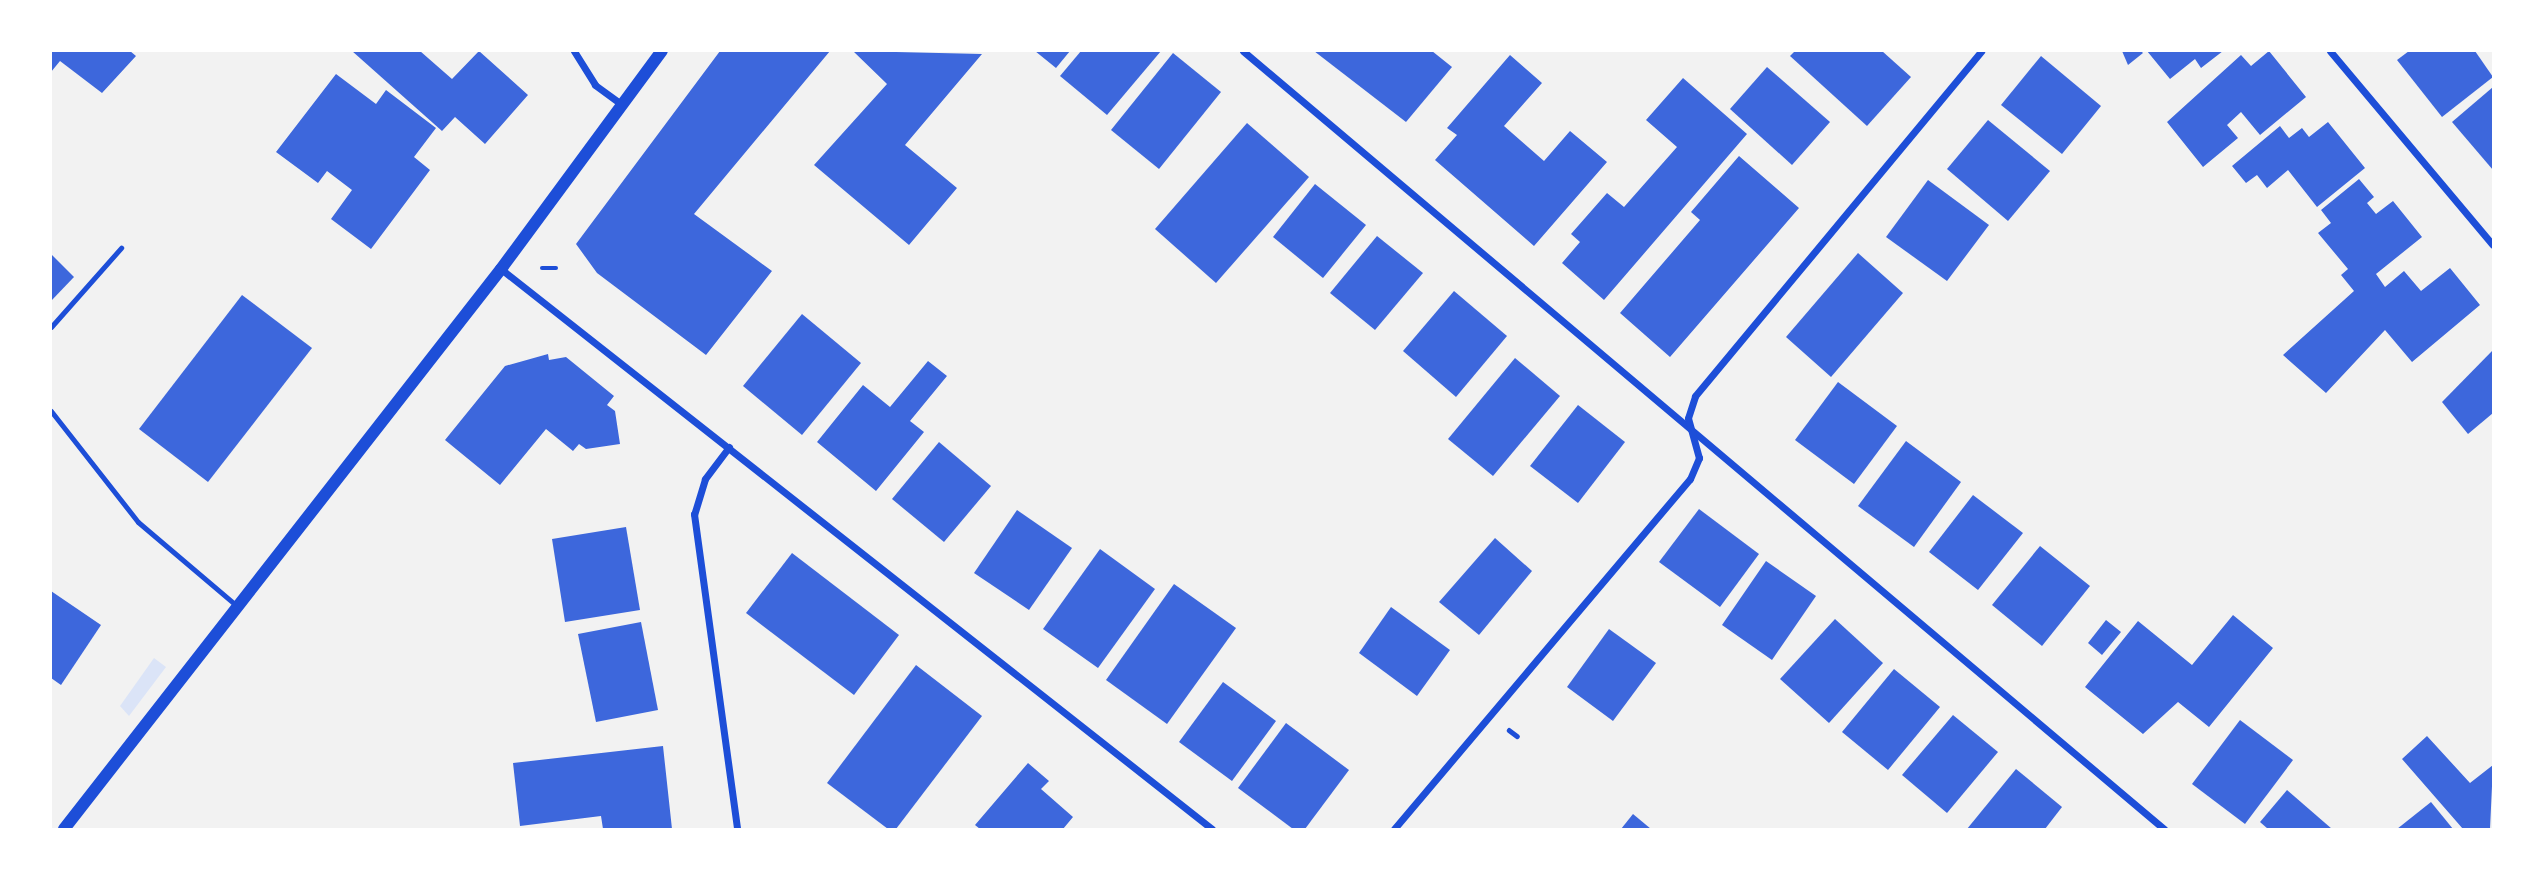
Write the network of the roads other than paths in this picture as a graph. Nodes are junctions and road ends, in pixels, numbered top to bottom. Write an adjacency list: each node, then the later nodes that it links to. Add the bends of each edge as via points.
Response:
1 (574, 51): 6 (street, via 595,85)
2 (662, 51): 6 (street)
3 (1243, 51): 12 (street)
4 (1981, 51): 12 (street, via 1695,396)
5 (2330, 51): 7 (street)
6 (621, 104): 9 (street)
7 (2493, 245)
8 (121, 248): 10 (lane)
9 (501, 269): 13 (street); 14 (street)
10 (51, 327)
11 (51, 411): 14 (lane, via 138,522)
12 (1690, 430): 18 (street, via 1699,458 1690,479); 19 (street)
13 (729, 447): 16 (street, via 705,480 694,514); 17 (street)
14 (240, 608): 15 (street)
15 (64, 829)
16 (737, 829)
17 (1212, 829)
18 (1394, 829)
19 (2164, 829)

